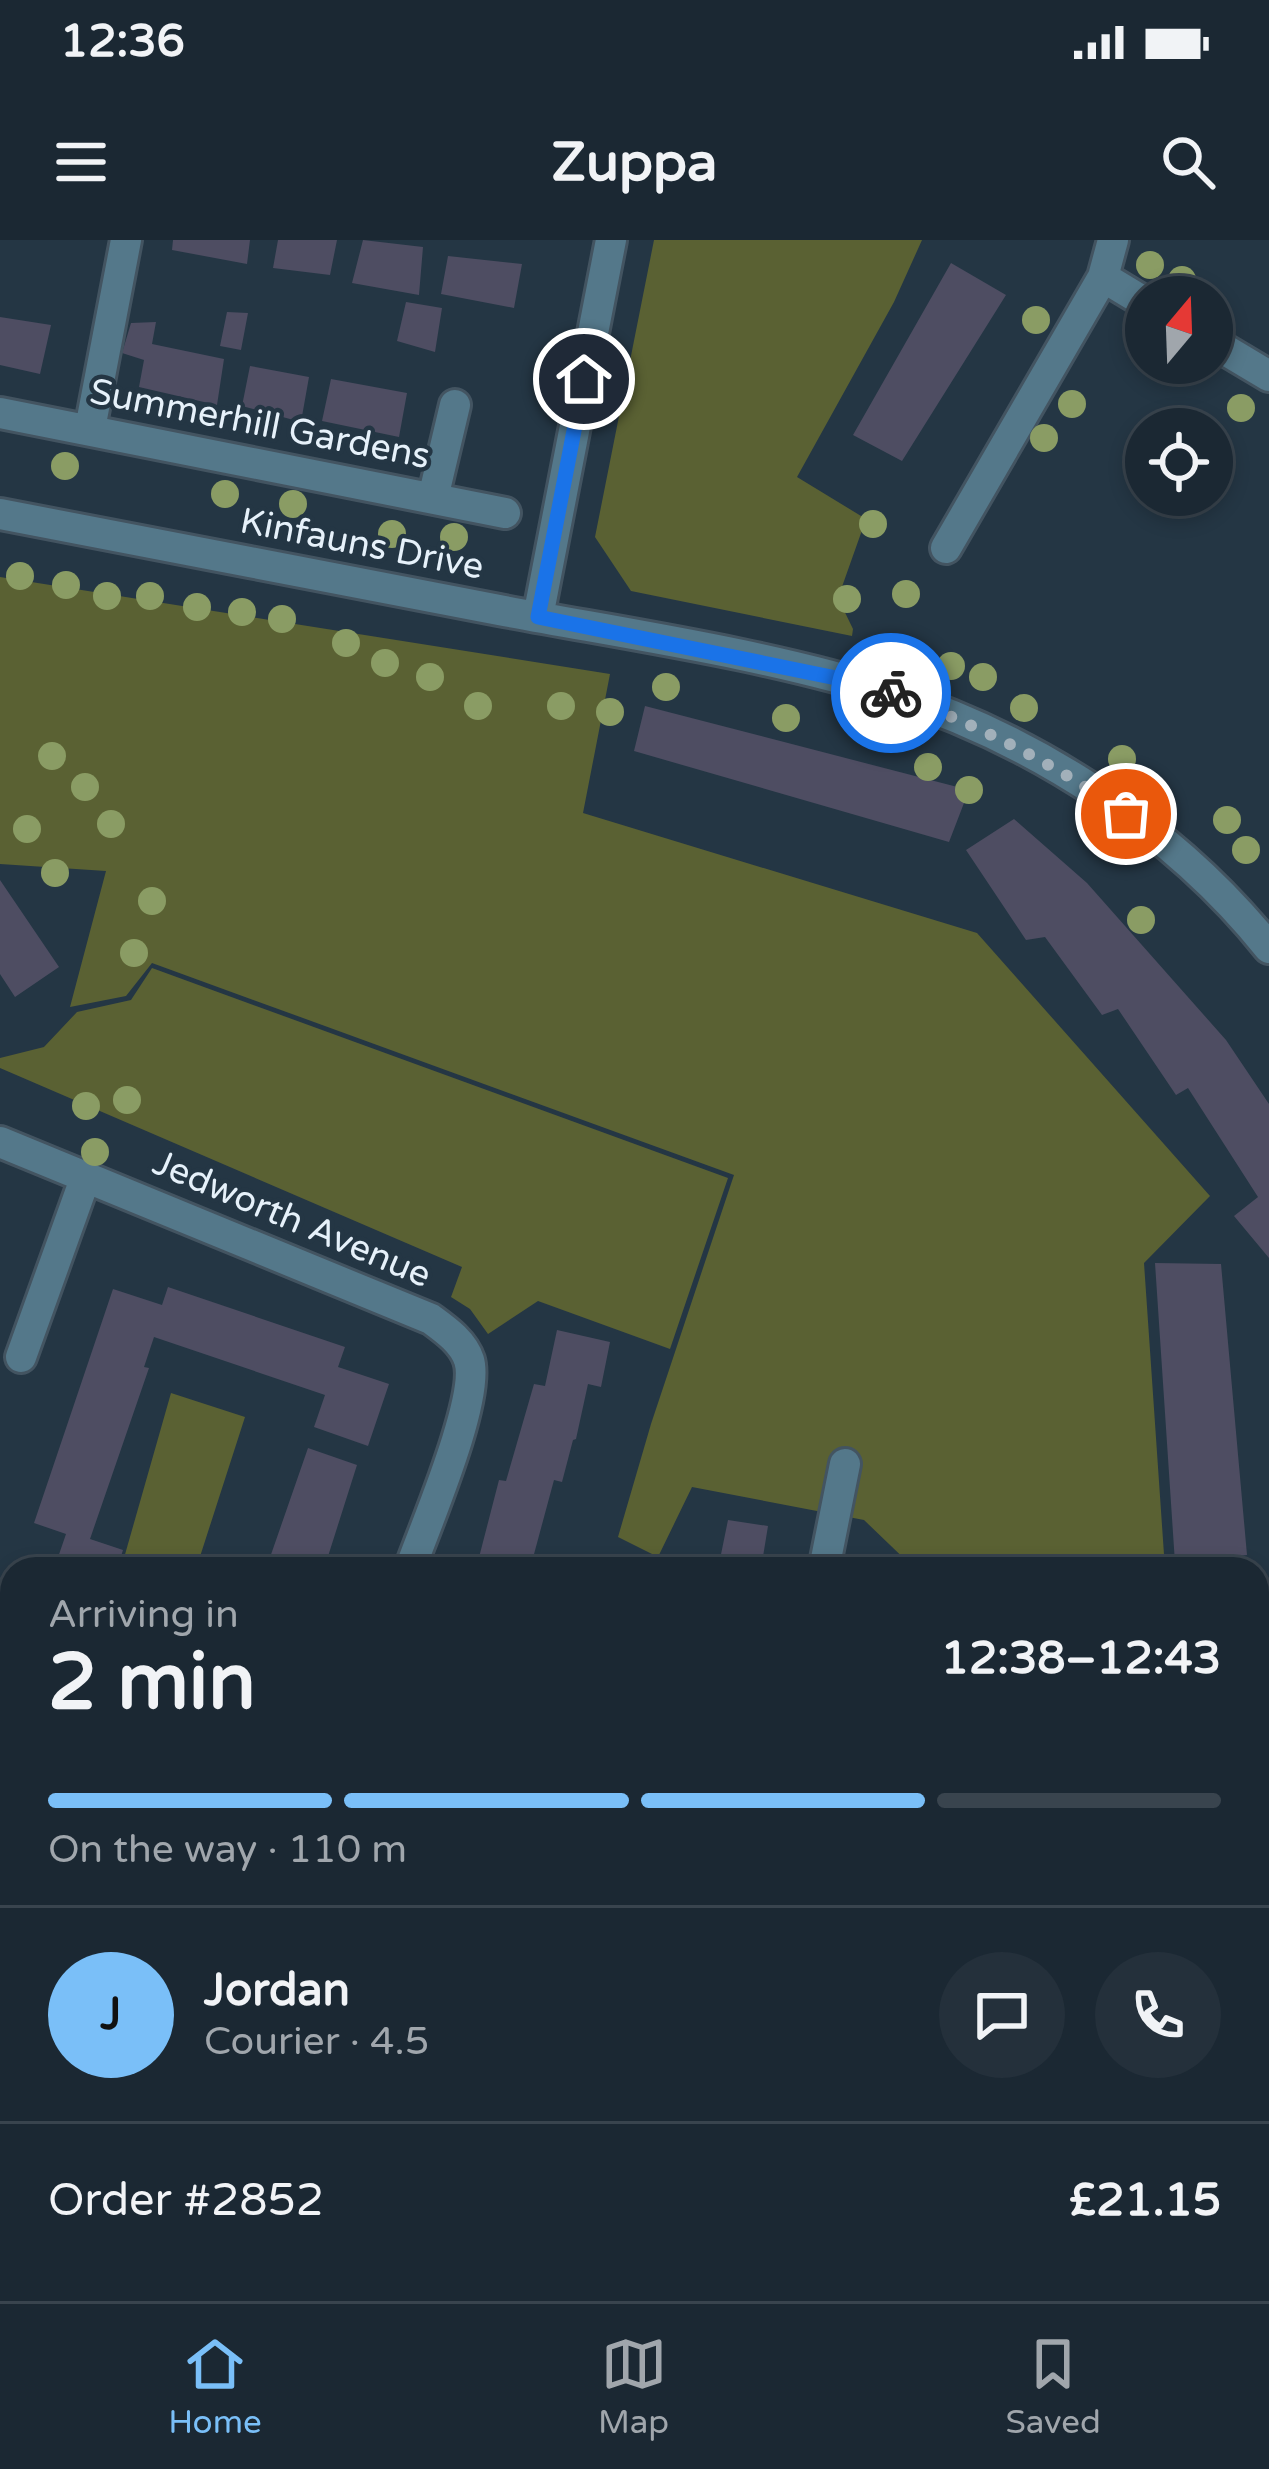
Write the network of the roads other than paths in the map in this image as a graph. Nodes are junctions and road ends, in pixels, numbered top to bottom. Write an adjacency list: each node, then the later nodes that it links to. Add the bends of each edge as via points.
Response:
1 (126, 240): 10 (street)
2 (611, 240): 15 (street)
3 (1113, 240): 4 (street)
4 (1103, 277): 5 (street); 14 (street)
5 (1125, 290)
6 (1233, 355): 7 (street)
7 (1269, 376)
8 (455, 405): 11 (street)
9 (0, 413): 10 (street, Summerhill Gardens)
10 (89, 429): 11 (street, Summerhill Gardens)
11 (433, 498): 12 (street, Summerhill Gardens)
12 (505, 513)
13 (0, 514): 15 (street, Kinfauns Drive)
14 (946, 548)
15 (538, 617): 16 (street, Kinfauns Drive, via 841,679 960,719 1042,760 1153,832)
16 (1269, 948)
17 (0, 1142): 18 (street, Jedworth Avenue)
18 (86, 1176): 19 (street); 21 (street, Jedworth Avenue, via 431,1319 463,1347 468,1401)
19 (20, 1357)
20 (844, 1464): 22 (street)
21 (414, 1557)
22 (826, 1557)

